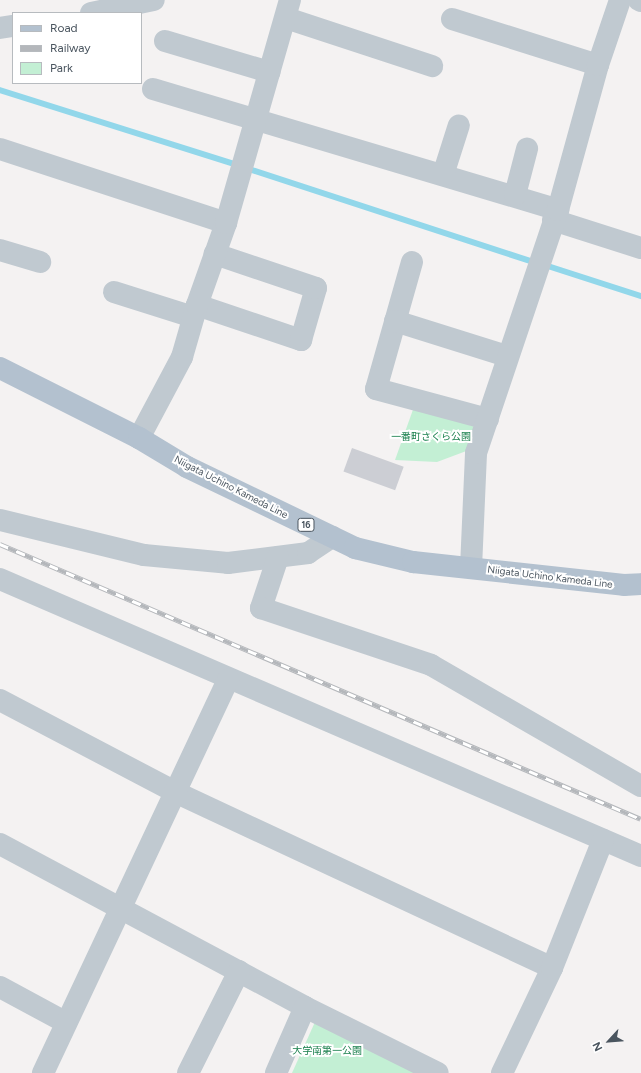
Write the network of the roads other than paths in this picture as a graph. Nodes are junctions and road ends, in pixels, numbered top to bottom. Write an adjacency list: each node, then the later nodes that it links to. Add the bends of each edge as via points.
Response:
1 (154, 0): 4 (street)
2 (620, 0): 9 (street)
3 (288, 9): 10 (street); 11 (street)
4 (96, 12)
5 (452, 19): 9 (street)
6 (12, 26): 7 (street)
7 (0, 28)
8 (165, 41): 11 (street)
9 (598, 64): 19 (street)
10 (432, 66)
11 (269, 72): 13 (street)
12 (153, 90): 13 (street)
13 (255, 119): 17 (street); 20 (street)
14 (459, 125): 17 (street)
15 (0, 149): 20 (street)
16 (527, 149): 18 (street)
17 (443, 175): 18 (street)
18 (515, 196): 19 (street)
19 (555, 215): 21 (street); 29 (street)
20 (226, 223): 23 (street)
21 (641, 248)
22 (0, 250): 24 (street)
23 (214, 254): 27 (street); 27 (street, via 316,288 301,340)
24 (40, 262)
25 (412, 262): 28 (street)
26 (114, 292): 27 (street)
27 (195, 311): 32 (street, via 182,357)
28 (396, 321): 29 (street); 31 (street, via 376,389)
29 (507, 356): 31 (street)
30 (0, 368): 32 (main road, Niigata Uchino Kameda Line / 16)
31 (488, 419): 36 (street, via 476,453)
32 (139, 438): 34 (main road, Niigata Uchino Kameda Line / 16, via 186,467)
33 (0, 520): 35 (street, via 144,555 228,563)
34 (332, 537): 35 (street, via 308,553); 36 (main road, Niigata Uchino Kameda Line / 16, via 355,548 413,562)
35 (278, 557): 41 (street, via 261,608 431,665)
36 (470, 568): 38 (main road, Niigata Uchino Kameda Line / 16, via 624,585)
37 (0, 579): 39 (street)
38 (641, 584)
39 (228, 679): 42 (street); 43 (street)
40 (0, 700): 42 (street)
41 (641, 786)
42 (175, 792): 46 (street); 47 (street)
43 (603, 840): 45 (street); 47 (street)
44 (0, 844): 46 (street)
45 (641, 856)
46 (120, 907): 48 (street); 51 (street)
47 (552, 968): 56 (street)
48 (239, 971): 50 (street); 53 (street)
49 (0, 987): 51 (street)
50 (305, 1007): 54 (street); 55 (street)
51 (65, 1022): 52 (street)
52 (43, 1073)
53 (188, 1073)
54 (276, 1073)
55 (438, 1073)
56 (502, 1073)

